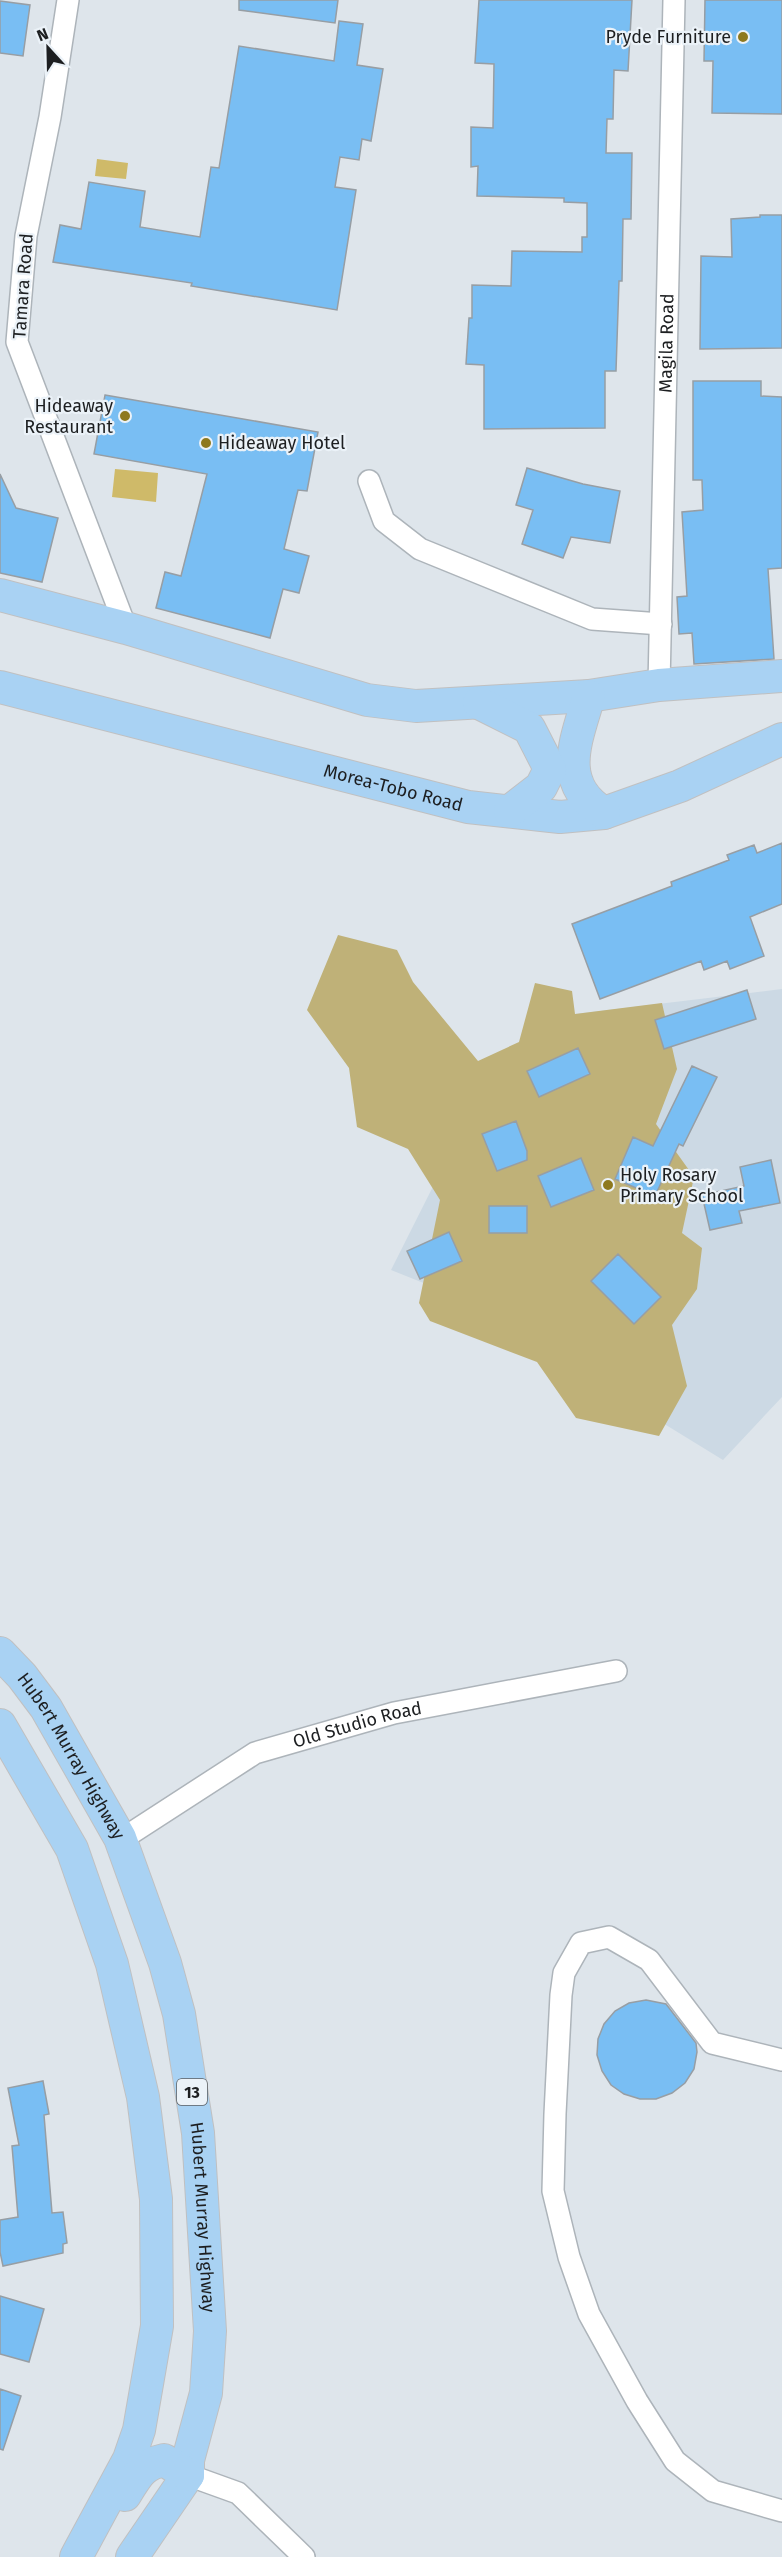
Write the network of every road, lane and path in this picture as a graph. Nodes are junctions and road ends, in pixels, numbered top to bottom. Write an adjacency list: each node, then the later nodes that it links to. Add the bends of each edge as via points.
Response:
1 (68, 0): 6 (street, Tamara Road, via 26,236 17,342)
2 (674, 0): 5 (street, Magila Road)
3 (369, 481): 5 (street, via 384,521 420,549 592,620)
4 (0, 595): 6 (highway)
5 (661, 624): 8 (street, Magila Road)
6 (126, 628): 11 (highway, via 367,700 416,706)
7 (781, 677): 8 (highway)
8 (659, 685): 10 (highway)
9 (0, 687): 13 (highway, Morea-Tobo Road, via 468,807)
10 (589, 696): 11 (highway); 14 (highway, via 572,753 573,770 580,791)
11 (479, 703): 13 (highway, via 529,728 550,769 541,787)
12 (782, 739): 14 (highway, Morea-Tobo Road, via 680,786)
13 (510, 811): 14 (highway, Morea-Tobo Road, via 560,817)
14 (604, 813)
15 (0, 1653): 18 (highway, Hubert Murray Highway / 13, via 46,1708)
16 (616, 1671): 18 (street, Old Studio Road, via 394,1713 255,1753)
17 (0, 1725): 22 (highway, via 72,1849 112,1964 143,2097 156,2199 158,2326 139,2430 129,2459)
18 (120, 1838): 20 (highway, Hubert Murray Highway / 13, via 179,2014 198,2133 210,2331 206,2393 188,2460)
19 (782, 2060): 21 (street, via 712,2043 649,1960 609,1937 581,1943 564,1973 554,2191 569,2257 589,2314 675,2461 713,2491)
20 (188, 2475): 23 (highway, via 164,2460 149,2463); 24 (highway, Hubert Murray Highway / 13); 25 (street, via 238,2493)
21 (782, 2511)
22 (76, 2557)
23 (82, 2557)
24 (132, 2557)
25 (304, 2557)

